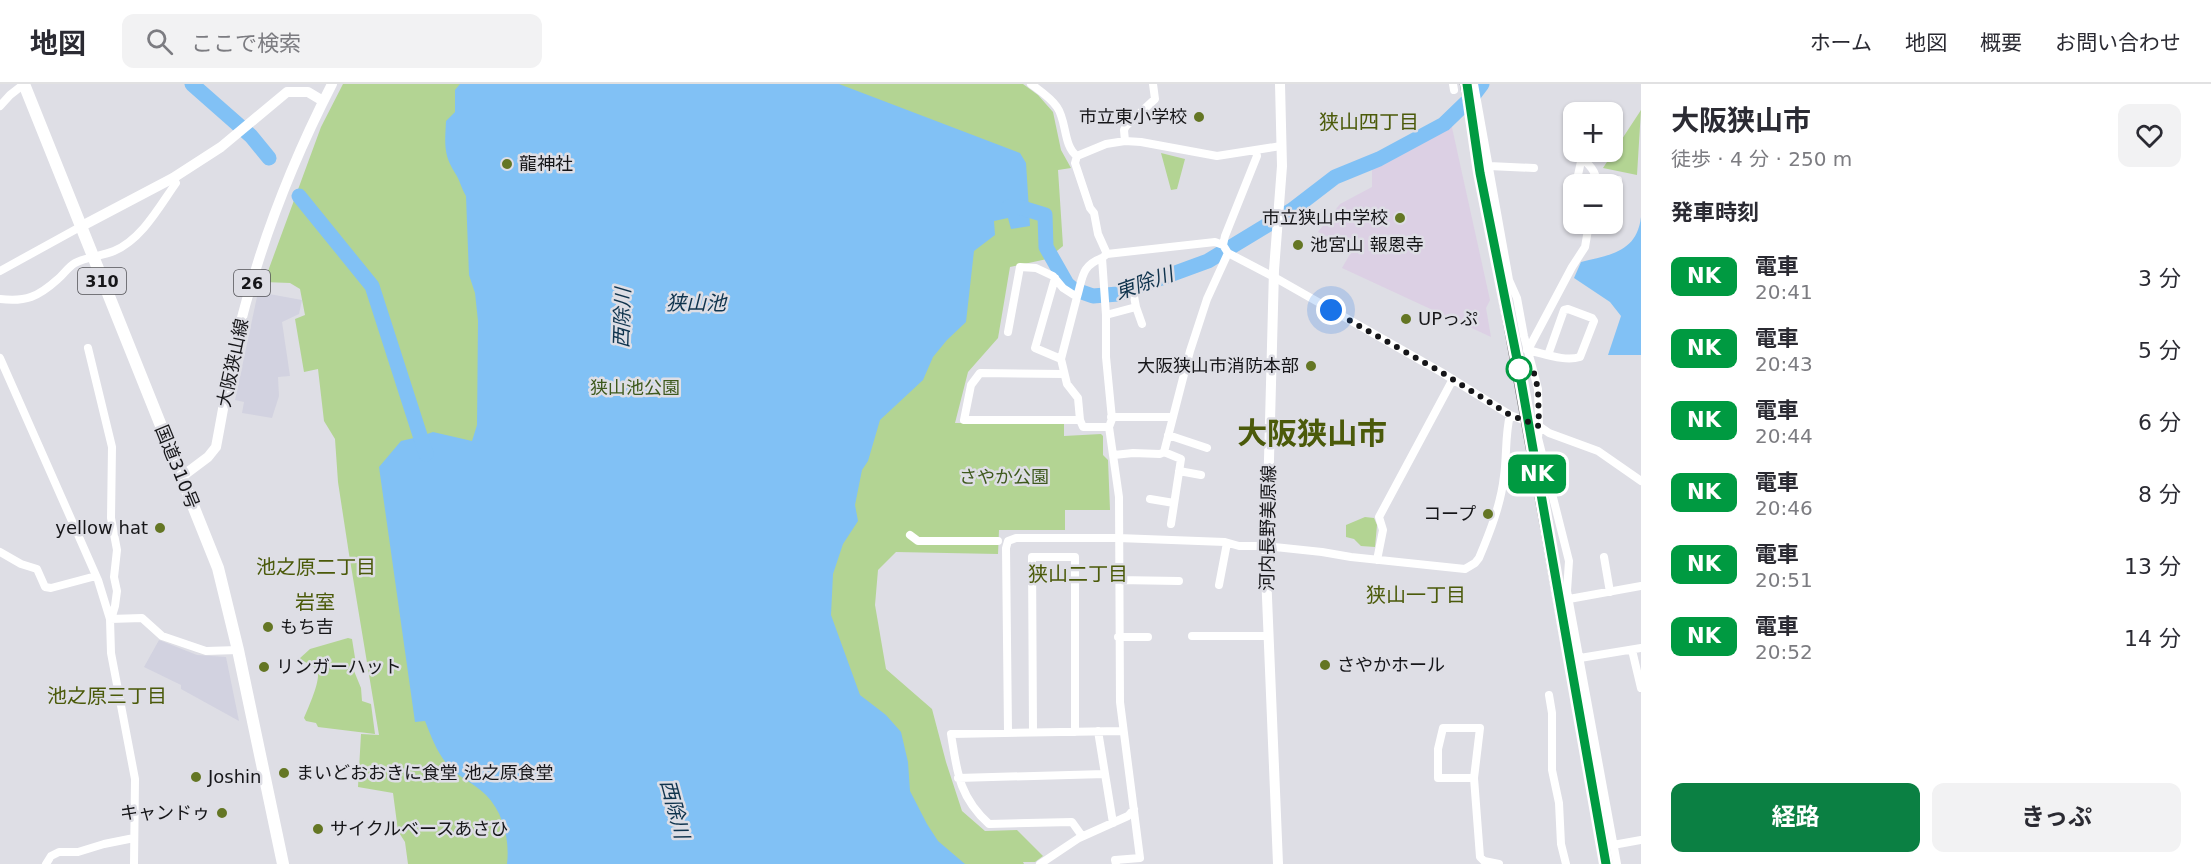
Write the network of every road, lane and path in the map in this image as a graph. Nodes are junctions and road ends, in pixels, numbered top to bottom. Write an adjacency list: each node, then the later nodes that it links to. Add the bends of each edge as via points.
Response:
1 (24, 84): 8 (street); 16 (highway, 国道310号 / 310)
2 (332, 84): 7 (main road, 大阪狭山線 / 26)
3 (1030, 84): 12 (street, via 1056,105 1064,119 1071,150)
4 (1153, 84): 9 (street, via 1155,99 1126,126)
5 (1280, 84): 10 (main road, 河内長野美原線)
6 (1474, 84): 13 (street)
7 (323, 101): 15 (main road, via 308,92 287,92 221,147); 50 (main road, 大阪狭山線 / 26, via 260,254 240,326 216,447)
8 (0, 106)
9 (1125, 141): 11 (street, via 1217,156); 12 (street)
10 (1281, 146): 11 (street); 22 (main road, 河内長野美原線)
11 (1256, 151): 18 (street)
12 (1077, 156): 19 (street, via 1076,165 1094,213)
13 (1489, 166): 14 (street); 32 (street, via 1509,280 1517,298)
14 (1534, 168)
15 (173, 178): 16 (main road); 20 (street, via 176,183 138,233 121,247)
16 (80, 227): 20 (highway, 国道310号 / 310); 21 (street)
17 (1587, 234): 32 (street, via 1585,247)
18 (1226, 250): 19 (street, via 1215,242); 22 (street); 40 (street, via 1207,299)
19 (1104, 256): 25 (street, via 1085,270); 28 (street)
20 (94, 258): 26 (street, via 76,262 58,280 29,299); 50 (highway, 国道310号 / 310)
21 (0, 272)
22 (1274, 277): 37 (street); 59 (main road, 河内長野美原線)
23 (1055, 278): 25 (street, via 1063,288); 30 (street, via 1036,268 1020,267); 35 (street, via 1035,348)
24 (1133, 291): 27 (street)
25 (1078, 293): 35 (street)
26 (0, 299)
27 (1136, 307): 28 (street); 29 (street)
28 (1106, 315): 39 (street)
29 (1142, 324)
30 (1008, 332)
31 (88, 348): 70 (street, via 111,447 111,518 117,550 117,591)
32 (1527, 349): 33 (street); 42 (street, via 1538,389)
33 (1548, 354): 33 (street, via 1580,357 1592,318 1564,310)
34 (0, 358): 63 (street)
35 (1061, 359): 36 (street)
36 (1064, 374): 41 (street, via 1078,398); 41 (street, via 980,373 971,385 964,420)
37 (1453, 379): 38 (street); 62 (street, via 1379,518 1383,530)
38 (1510, 415): 42 (street); 62 (street, via 1502,492 1475,563 1457,569)
39 (1111, 417): 40 (street); 43 (street)
40 (1173, 417): 44 (street)
41 (1080, 420): 43 (street, via 1083,427)
42 (1539, 426): 51 (street, via 1598,451); 69 (street, via 1538,438 1569,561)
43 (1109, 427): 47 (street)
44 (1168, 435): 45 (street); 46 (street)
45 (1207, 448)
46 (1164, 452): 47 (street); 48 (street, via 1181,459)
47 (1114, 455): 56 (street, via 1119,496)
48 (1179, 471): 49 (street); 53 (street)
49 (1201, 475)
50 (180, 478): 76 (highway, 国道310号 / 310, via 218,568)
51 (1641, 481)
52 (1150, 499): 53 (street)
53 (1174, 503): 54 (street)
54 (1171, 524)
55 (910, 535): 57 (street, via 918,541)
56 (1118, 538): 58 (street); 64 (street); 82 (street, via 1008,541)
57 (998, 541)
58 (1227, 543): 59 (street); 66 (street)
59 (1266, 546): 62 (street); 72 (main road, 河内長野美原線)
60 (0, 552): 63 (street, via 37,569 45,586 51,588)
61 (1604, 557): 68 (street)
62 (1377, 560)
63 (96, 576): 70 (street)
64 (1118, 580): 65 (street); 73 (street)
65 (1179, 581)
66 (1219, 585)
67 (1641, 586): 68 (street)
68 (1610, 592): 69 (street)
69 (1569, 599): 77 (street)
70 (111, 619): 76 (street, via 142,618 162,636 206,651); 91 (street, via 111,653 134,772)
71 (1192, 636): 72 (street)
72 (1268, 636): 100 (main road, 河内長野美原線)
73 (1118, 637): 74 (street); 81 (street)
74 (1148, 637)
75 (1636, 649): 77 (street); 78 (street)
76 (238, 650): 97 (highway, 国道310号 / 310)
77 (1580, 658): 93 (street)
78 (1641, 688)
79 (1549, 695): 102 (street, via 1552,770)
80 (1098, 731): 81 (street); 84 (street); 85 (street)
81 (1122, 731): 88 (street)
82 (1008, 732): 83 (street); 86 (street, via 951,734)
83 (1033, 732): 84 (street); 84 (street, via 1032,557 1075,557)
84 (1075, 732)
85 (1105, 774): 86 (street); 89 (street)
86 (958, 778): 90 (street, via 968,801 989,824 1072,822)
87 (1474, 778): 87 (street, via 1480,728 1443,728 1438,778); 101 (street, via 1480,857)
88 (1134, 809): 89 (street); 94 (street)
89 (1113, 823): 90 (street)
90 (1082, 836): 98 (street)
91 (134, 838): 95 (street, via 78,852 59,852); 96 (street)
92 (1641, 840): 93 (street)
93 (1613, 845): 103 (street)
94 (1142, 861): 99 (street, via 1115,860)
95 (46, 864)
96 (134, 864)
97 (283, 864)
98 (1040, 864)
99 (1116, 864)
100 (1278, 864)
101 (1499, 864)
102 (1566, 864)
103 (1617, 864)

